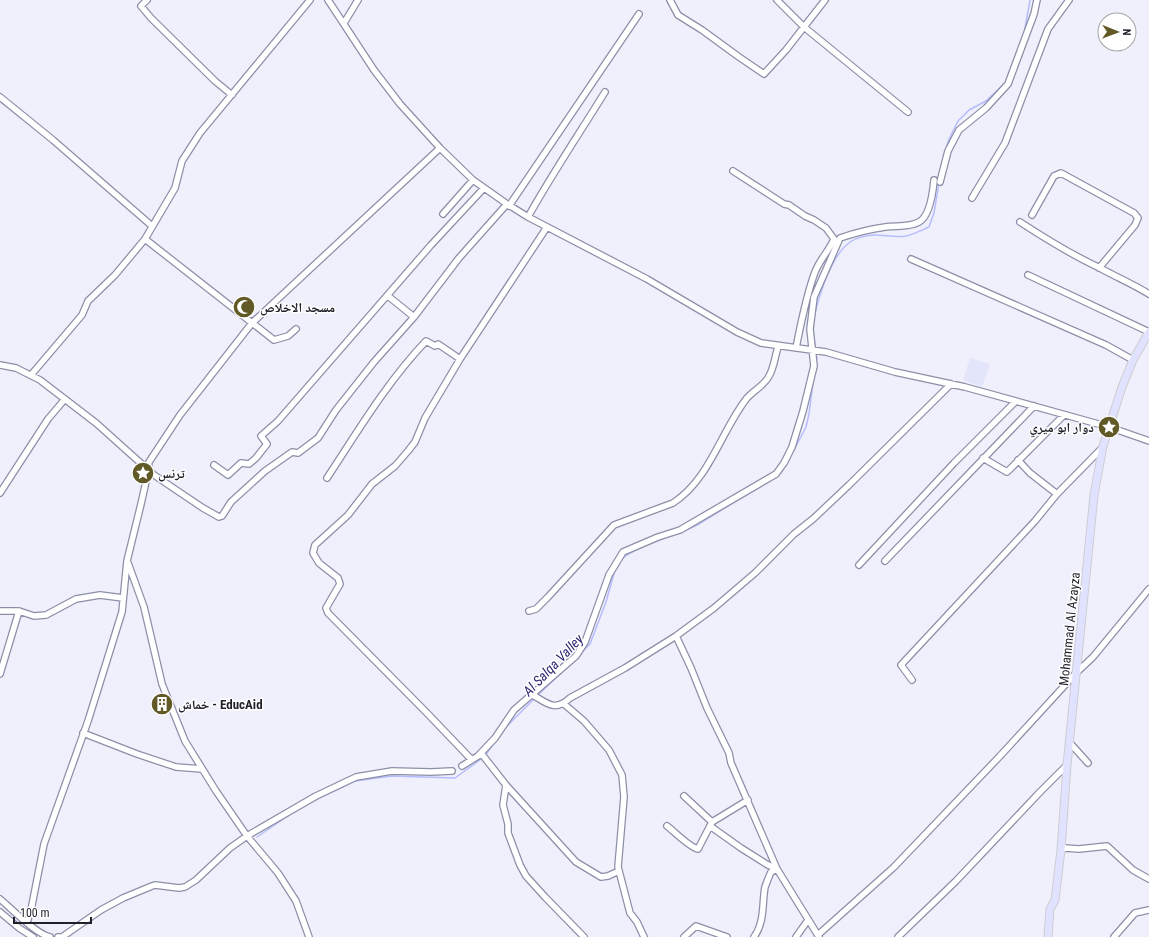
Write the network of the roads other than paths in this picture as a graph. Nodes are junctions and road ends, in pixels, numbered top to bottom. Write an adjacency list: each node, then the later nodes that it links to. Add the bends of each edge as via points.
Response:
1 (147, 0): 14 (street, via 141,6 151,18)
2 (310, 0): 14 (street)
3 (328, 0): 11 (street)
4 (358, 0): 11 (street)
5 (670, 0): 12 (street, via 678,15 764,74)
6 (777, 0): 12 (street)
7 (825, 0): 12 (street)
8 (1037, 0): 41 (street, via 1008,84 986,108 959,130 948,151 930,205 920,222 901,227 888,226 862,231 840,238 814,297 810,329)
9 (1069, 0): 21 (street, via 1048,29 1005,143)
10 (639, 14): 22 (street)
11 (344, 23): 17 (street, via 374,70 400,104)
12 (804, 27): 16 (street)
13 (605, 92): 25 (street)
14 (232, 95): 27 (street, via 200,133 182,161 175,188)
15 (0, 97): 27 (street)
16 (908, 112)
17 (440, 148): 19 (street); 36 (street)
18 (733, 171): 40 (street, via 826,228 834,239 815,272)
19 (473, 180): 20 (street); 23 (street)
20 (484, 188): 22 (street); 34 (street)
21 (972, 198)
22 (508, 205): 25 (street); 35 (street, via 458,258)
23 (443, 214)
24 (1032, 215): 31 (street, via 1054,176 1061,173 1134,213 1138,218 1135,225)
25 (528, 217): 28 (street)
26 (1020, 222): 31 (street)
27 (152, 226): 29 (street)
28 (547, 227): 39 (street, via 647,279 737,332 761,344); 42 (street)
29 (145, 239): 36 (street); 45 (street, via 115,275 88,301 82,315)
30 (911, 259): 43 (street, via 1106,345)
31 (1099, 268): 33 (street)
32 (1028, 275): 38 (street)
33 (1149, 294)
34 (388, 296): 35 (street); 56 (street, via 278,421 261,436 268,444 256,458 248,464 241,463 228,475)
35 (414, 317): 57 (street, via 374,362 336,410 318,438 298,453 292,452 264,471 231,502 222,516 219,517 203,508 154,475)
36 (252, 323): 37 (street, via 274,340 288,336); 57 (street, via 180,415 149,462)
37 (296, 329)
38 (1149, 332): 43 (main road, Mohammad Al Azayza)
39 (778, 346): 40 (street); 68 (street, via 769,376 747,398 695,483 674,503 614,524 548,597 536,609)
40 (796, 348): 41 (street)
41 (813, 350): 46 (street); 73 (street, via 814,366 803,411 792,447 776,474 680,530 623,552 609,575 585,642 576,656)
42 (460, 359): 58 (street, via 438,344 435,346 426,341 386,391); 78 (street, via 408,452 372,484 348,515 315,545 313,553 319,563 338,578 340,584 326,608 328,612)
43 (1133, 360): 51 (main road, Mohammad Al Azayza)
44 (0, 366): 45 (street, via 16,368)
45 (31, 375): 47 (street)
46 (951, 384): 48 (street); 69 (street, via 813,519 714,608)
47 (65, 399): 57 (street); 59 (street, via 48,419)
48 (1015, 402): 49 (street); 63 (street)
49 (1034, 406): 50 (street); 54 (street)
50 (1064, 415): 51 (street); 55 (street)
51 (1108, 427): 52 (street); 53 (main road, Mohammad Al Azayza)
52 (1149, 441)
53 (1103, 446): 60 (street); 70 (main road, Mohammad Al Azayza, via 1094,495)
54 (983, 458): 55 (street, via 1007,472); 62 (street)
55 (1018, 460): 60 (street)
56 (214, 465)
57 (148, 468): 61 (street, via 142,504)
58 (327, 478)
59 (0, 493)
60 (1057, 494): 72 (street, via 901,666)
61 (127, 561): 65 (street); 82 (street, via 144,607 162,684 185,741)
62 (885, 561)
63 (859, 565)
64 (1149, 589): 70 (street, via 1093,657)
65 (123, 598): 67 (street, via 100,595 76,599 46,615 34,616); 75 (street, via 122,612)
66 (0, 611): 67 (street)
67 (19, 611): 71 (street)
68 (529, 611)
69 (676, 636): 74 (street, via 570,698); 86 (street)
70 (1077, 672): 76 (main road, Mohammad Al Azayza); 99 (street, via 894,867)
71 (0, 674)
72 (912, 680)
73 (531, 694): 74 (street, via 548,705 558,707); 77 (street, via 514,710)
74 (564, 704): 92 (street, via 584,721 609,750 622,775 624,797)
75 (83, 733): 82 (street, via 176,766); 98 (street, via 44,844 31,910)
76 (1070, 743): 79 (street); 80 (main road, Mohammad Al Azayza)
77 (481, 753): 78 (street); 84 (street)
78 (471, 759): 81 (street)
79 (1088, 763)
80 (1067, 765): 90 (main road, Mohammad Al Azayza); 110 (street, via 956,881)
81 (462, 766)
82 (202, 769): 89 (street)
83 (452, 771): 89 (street, via 392,771 356,777 316,796)
84 (506, 784): 92 (street, via 576,862 601,877); 104 (street, via 503,805 508,833 520,865 526,876)
85 (684, 796): 87 (street)
86 (748, 800): 87 (street); 91 (street)
87 (711, 824): 88 (street, via 698,849 690,846); 91 (street, via 741,848)
88 (667, 826)
89 (247, 836): 102 (street, via 185,887 152,886 123,898 62,937); 103 (street, via 278,873 296,901)
90 (1061, 850): 93 (street, via 1106,846 1133,870); 111 (main road, Mohammad Al Azayza, via 1055,900 1050,909)
91 (777, 869): 97 (street); 108 (street, via 772,872 766,885 760,925)
92 (619, 871): 105 (street, via 630,913)
93 (1149, 879)
94 (0, 899): 98 (street)
95 (1149, 910): 112 (street, via 1135,914)
96 (0, 912): 100 (street)
97 (808, 920): 99 (street); 109 (street)
98 (26, 922): 101 (street)
99 (819, 936)
100 (33, 937)
101 (50, 937)
102 (58, 937)
103 (309, 937)
104 (584, 937)
105 (644, 937)
106 (684, 937): 107 (street, via 696,926)
107 (727, 937)
108 (754, 937)
109 (796, 937)
110 (898, 937)
111 (1048, 937)
112 (1114, 937)

